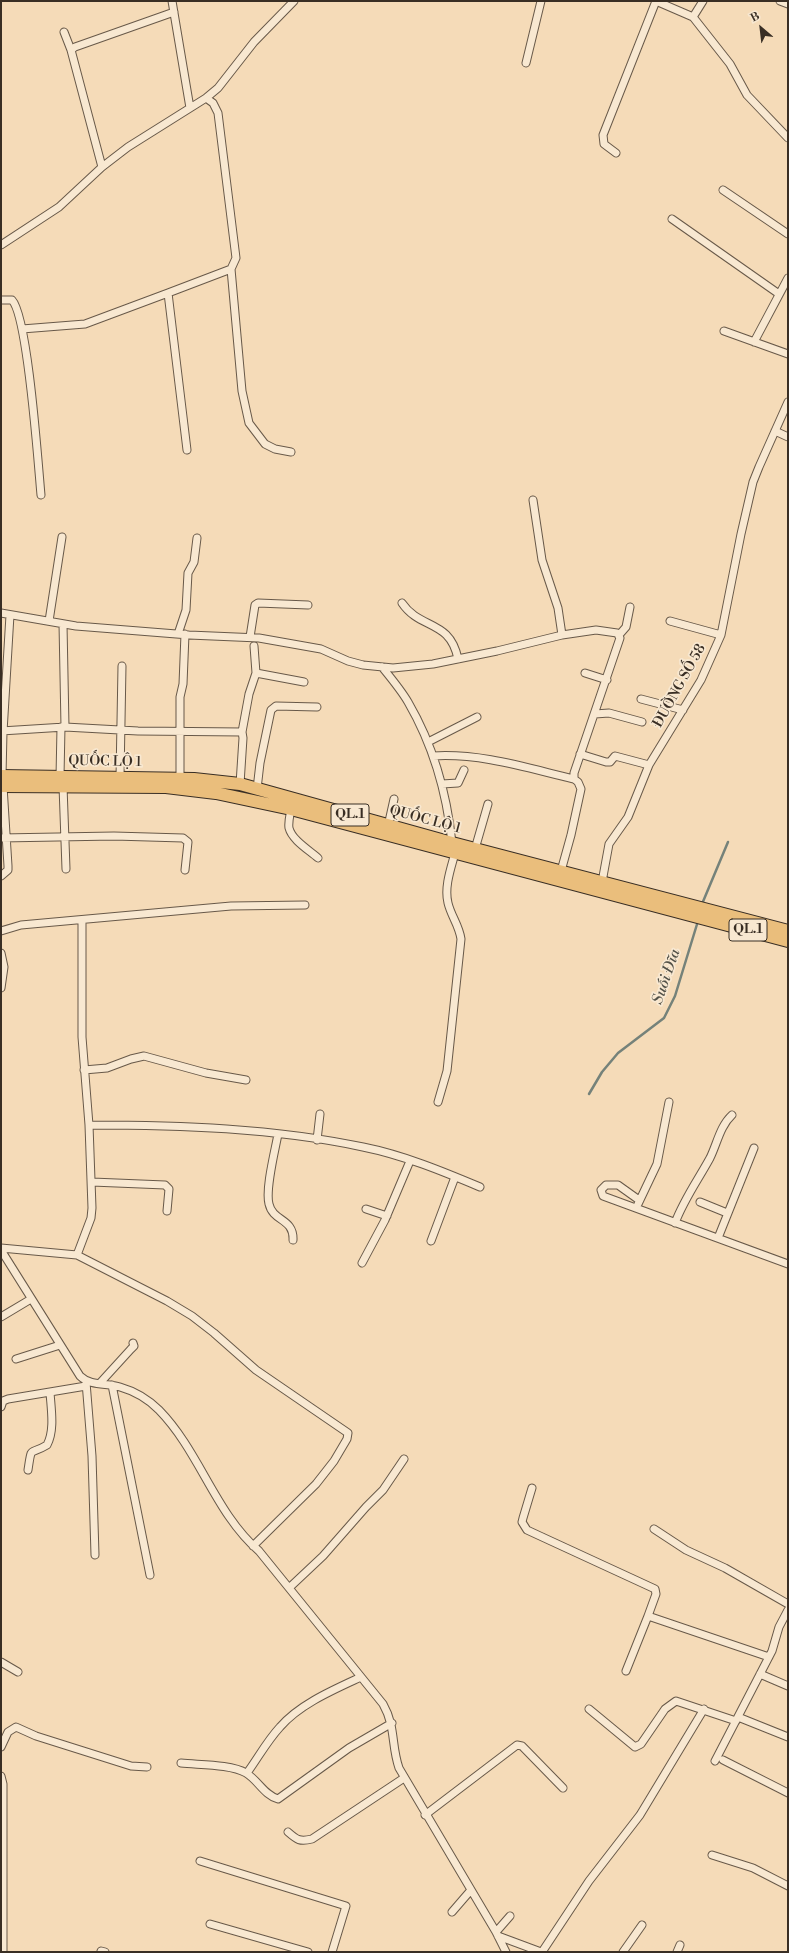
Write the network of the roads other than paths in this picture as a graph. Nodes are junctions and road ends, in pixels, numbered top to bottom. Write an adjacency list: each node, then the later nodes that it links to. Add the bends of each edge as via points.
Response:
1 (172, 1): 8 (street)
2 (294, 1): 13 (street, via 254,42)
3 (541, 1): 12 (street)
4 (656, 1): 9 (street); 16 (street, via 603,135 604,144)
5 (703, 1): 9 (street)
6 (780, 1): 7 (street)
7 (788, 4)
8 (174, 12): 11 (street); 14 (street)
9 (693, 17): 15 (street, via 730,64 747,95)
10 (64, 32): 11 (street)
11 (71, 50): 17 (street)
12 (526, 63)
13 (206, 98): 14 (street); 22 (street, via 213,103 218,113 236,258)
14 (190, 108): 17 (street, via 144,135)
15 (788, 138)
16 (616, 153)
17 (102, 167): 21 (street, via 59,207)
18 (723, 190): 20 (street)
19 (672, 219): 26 (street)
20 (788, 234)
21 (1, 245)
22 (231, 269): 25 (street); 36 (street, via 242,391 249,423 265,444 275,450)
23 (788, 278): 24 (street)
24 (786, 288): 26 (street)
25 (168, 293): 28 (street, via 85,324); 35 (street)
26 (779, 294): 30 (street)
27 (1, 300): 28 (street, via 12,300 15,303)
28 (22, 329): 37 (street)
29 (724, 331): 30 (street)
30 (754, 342): 31 (street)
31 (788, 354)
32 (788, 402): 33 (street, ĐƯỜNG SỐ 58)
33 (776, 430): 34 (street); 52 (street, ĐƯỜNG SỐ 58, via 753,482 740,534)
34 (788, 437)
35 (187, 450)
36 (291, 452)
37 (41, 495)
38 (533, 500): 50 (street, via 542,560 558,608)
39 (62, 537): 46 (street)
40 (197, 538): 49 (street, via 194,562 188,573)
41 (402, 603): 55 (street, via 417,619 434,626 451,639)
42 (308, 605): 53 (street, via 258,603 255,605)
43 (630, 607): 51 (street, via 626,627)
44 (1, 613): 45 (street)
45 (10, 615): 46 (street); 71 (street)
46 (49, 621): 48 (street)
47 (670, 621): 52 (street)
48 (63, 624): 49 (street); 68 (street)
49 (182, 634): 53 (street); 70 (street, via 183,684 180,697)
50 (562, 635): 51 (street, via 596,630); 55 (street)
51 (619, 635): 60 (street)
52 (721, 635): 64 (street, ĐƯỜNG SỐ 58, via 708,666)
53 (250, 637): 57 (street, via 321,649 348,661)
54 (254, 646): 58 (street)
55 (458, 659): 57 (street, via 410,668)
56 (122, 666): 69 (street)
57 (382, 667): 73 (street, via 407,700)
58 (256, 673): 61 (street); 72 (street)
59 (585, 673): 60 (street)
60 (607, 680): 65 (street)
61 (304, 682)
62 (641, 699): 64 (street)
63 (317, 707): 85 (street, via 276,706 271,710 260,763)
64 (682, 710): 76 (street, ĐƯỜNG SỐ 58)
65 (595, 714): 67 (street, via 608,714); 74 (street)
66 (477, 717): 73 (street)
67 (642, 722)
68 (63, 727): 69 (street); 71 (street); 82 (street)
69 (120, 730): 70 (street); 78 (street)
70 (180, 730): 72 (street); 79 (street)
71 (2, 732): 81 (street)
72 (242, 732): 83 (street)
73 (428, 742): 75 (street)
74 (580, 754): 76 (street, via 609,763 615,756); 80 (street)
75 (433, 756): 80 (street, via 484,758); 84 (street)
76 (649, 765): 99 (street, ĐƯỜNG SỐ 58, via 628,817 609,844)
77 (464, 770): 84 (street, via 458,783)
78 (120, 777): 79 (highway, QUỐC LỘ 1 / QL.1); 82 (highway, QUỐC LỘ 1 / QL.1)
79 (180, 778): 83 (highway, QUỐC LỘ 1 / QL.1)
80 (574, 779): 97 (street, via 581,789)
81 (2, 781): 82 (highway, QUỐC LỘ 1 / QL.1); 91 (street)
82 (61, 781): 88 (highway, QUỐC LỘ 1 / QL.1, via 190,789); 90 (street)
83 (240, 784): 85 (highway, QUỐC LỘ 1 / QL.1)
84 (442, 784): 92 (street, via 449,812)
85 (258, 789): 89 (highway, QUỐC LỘ 1 / QL.1)
86 (394, 799): 89 (street)
87 (488, 804): 93 (street)
88 (291, 809): 92 (highway, QUỐC LỘ 1 / QL.1); 94 (street, via 290,831)
89 (388, 826): 92 (highway, QUỐC LỘ 1 / QL.1)
90 (64, 837): 91 (street); 95 (street); 96 (street, via 183,838 188,842)
91 (3, 838): 98 (street, via 8,870)
92 (453, 848): 93 (highway, QUỐC LỘ 1 / QL.1); 101 (highway, QUỐC LỘ 1 / QL.1); 111 (street, via 447,895 449,908 459,926 461,939 447,1071)
93 (475, 849): 97 (highway, QUỐC LỘ 1 / QL.1)
94 (318, 858)
95 (66, 869)
96 (185, 870)
97 (561, 871): 99 (highway, QUỐC LỘ 1 / QL.1)
98 (1, 876)
99 (602, 882): 101 (highway, QUỐC LỘ 1 / QL.1)
100 (305, 905): 103 (street, via 239,905)
101 (690, 910): 102 (highway, QUỐC LỘ 1 / QL.1)
102 (708, 915): 105 (highway, QUỐC LỘ 1 / QL.1); 106 (highway, QUỐC LỘ 1 / QL.1)
103 (82, 920): 104 (street, via 21,925); 109 (street)
104 (1, 931)
105 (788, 931)
106 (788, 941)
107 (1, 952): 108 (street, via 4,967)
108 (1, 988)
109 (84, 1070): 110 (street, via 107,1068 144,1056 206,1073); 115 (street)
110 (246, 1080)
111 (438, 1102)
112 (669, 1102): 123 (street, via 657,1164)
113 (320, 1114): 117 (street)
114 (732, 1115): 130 (street, via 726,1122)
115 (88, 1125): 116 (street, via 163,1125); 121 (street)
116 (278, 1134): 117 (street); 132 (street, via 268,1199 271,1210 290,1225)
117 (317, 1140): 119 (street, via 363,1147)
118 (754, 1148): 128 (street)
119 (410, 1161): 120 (street); 129 (street)
120 (456, 1177): 122 (street); 133 (street)
121 (92, 1182): 127 (street, via 165,1185 168,1189); 135 (street, via 91,1218)
122 (480, 1187)
123 (639, 1200): 125 (street); 125 (street, via 615,1184 606,1185 601,1190 603,1196)
124 (700, 1202): 128 (street)
125 (636, 1208): 130 (street)
126 (366, 1209): 129 (street)
127 (167, 1210)
128 (727, 1213): 131 (street)
129 (387, 1216): 136 (street)
130 (675, 1223): 131 (street)
131 (718, 1238): 137 (street)
132 (293, 1240)
133 (431, 1241)
134 (1, 1252): 135 (street); 138 (street)
135 (77, 1255): 152 (street, via 192,1316 256,1370 348,1433 347,1439 321,1478)
136 (362, 1263)
137 (788, 1264)
138 (31, 1299): 139 (street); 141 (street)
139 (1, 1317)
140 (133, 1343): 143 (street, via 131,1350)
141 (60, 1345): 142 (street); 144 (street)
142 (16, 1359)
143 (100, 1383): 144 (street); 145 (street)
144 (86, 1384): 146 (street); 153 (street, via 92,1456)
145 (112, 1385): 152 (street, via 141,1396 167,1418 190,1449 234,1525); 154 (street)
146 (50, 1392): 147 (street, via 8,1399); 149 (street, via 50,1441 30,1453)
147 (1, 1407)
148 (404, 1459): 155 (street, via 383,1490 323,1556)
149 (28, 1470)
150 (532, 1488): 158 (street, via 522,1522 527,1530 655,1589 656,1594)
151 (654, 1529): 156 (street, via 686,1550)
152 (253, 1546): 155 (street)
153 (94, 1555)
154 (150, 1576)
155 (289, 1588): 166 (street)
156 (788, 1604)
157 (788, 1610): 159 (street)
158 (648, 1616): 161 (street); 163 (street)
159 (780, 1625): 160 (street); 161 (street)
160 (788, 1628)
161 (769, 1657): 165 (street)
162 (1, 1662): 164 (street)
163 (626, 1671)
164 (18, 1672)
165 (760, 1674): 167 (street); 170 (street)
166 (361, 1677): 171 (street, via 383,1704); 178 (street, via 329,1692 288,1720 280,1727)
167 (788, 1686)
168 (589, 1709): 169 (street, via 635,1747 641,1744 656,1720 671,1703 680,1701)
169 (704, 1709): 170 (street); 200 (street, via 640,1815 589,1881)
170 (737, 1719): 172 (street); 175 (street)
171 (392, 1723): 178 (street, via 349,1748 278,1799 271,1797); 180 (street, via 396,1759)
172 (788, 1737)
173 (1, 1746): 177 (street, via 8,1732 16,1727 36,1736 131,1766)
174 (723, 1760): 182 (street)
175 (715, 1761)
176 (181, 1763): 178 (street, via 223,1767)
177 (147, 1767)
178 (247, 1773)
179 (1, 1776): 185 (street)
180 (404, 1778): 183 (street); 184 (street, via 312,1840 303,1842)
181 (563, 1788): 183 (street, via 522,1746 517,1745)
182 (788, 1793)
183 (425, 1815): 189 (street)
184 (288, 1832)
185 (1, 1838): 196 (street)
186 (712, 1856): 188 (street, via 752,1868)
187 (200, 1861): 198 (street, via 346,1906)
188 (788, 1886)
189 (471, 1890): 190 (street); 194 (street)
190 (452, 1912)
191 (510, 1916): 194 (street)
192 (210, 1924): 197 (street)
193 (642, 1925): 201 (street)
194 (497, 1934): 199 (street); 200 (street)
195 (680, 1945): 202 (street)
196 (3, 1952)
197 (308, 1952)
198 (332, 1952)
199 (506, 1952)
200 (542, 1952)
201 (623, 1952)
202 (677, 1952)

